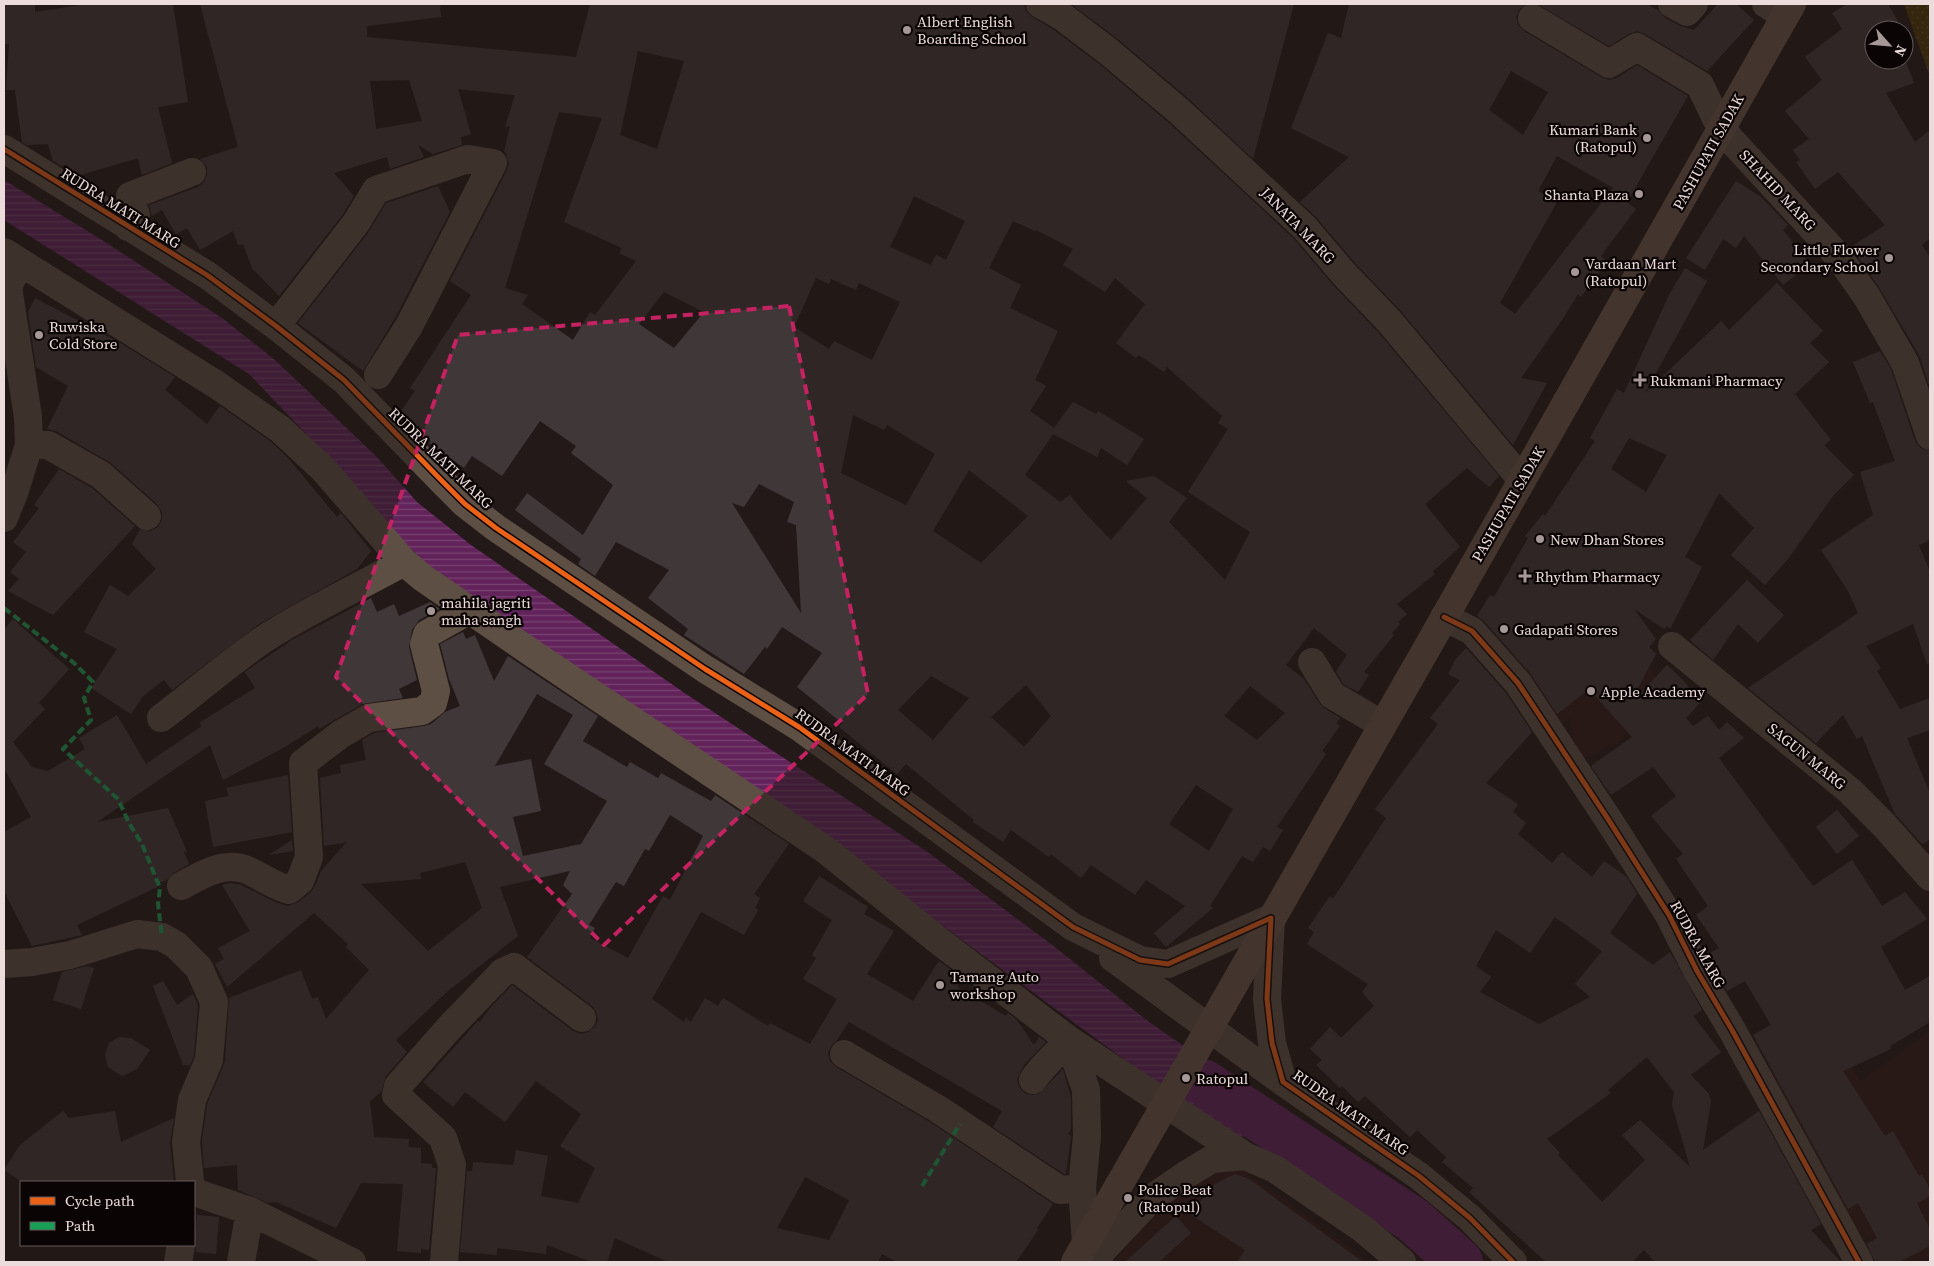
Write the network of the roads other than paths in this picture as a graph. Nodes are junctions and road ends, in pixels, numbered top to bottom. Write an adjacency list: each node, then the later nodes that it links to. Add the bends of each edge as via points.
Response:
1 (1040, 4): 15 (street, JANATA MARG, via 1109,52 1172,105 1304,227 1389,321)
2 (1672, 4): 3 (street, via 1687,12)
3 (1694, 4)
4 (1781, 8): 6 (main road, PASHUPATI SADAK)
5 (1532, 18): 6 (street, SHAHID MARG, via 1609,64 1637,47 1700,85)
6 (1721, 129): 13 (street, SHAHID MARG, via 1838,256 1867,297 1905,363); 15 (main road, PASHUPATI SADAK)
7 (4, 149): 9 (street, RUDRA MATI MARG)
8 (192, 172): 9 (street, via 130,196 136,215)
9 (128, 227): 11 (street, RUDRA MATI MARG, via 207,275)
10 (12, 257): 14 (street, via 8,287 28,417); 18 (street, via 280,429 324,470)
11 (276, 326): 12 (street, via 356,223 376,190 468,160 493,163 409,326); 28 (street, RUDRA MATI MARG, via 344,380 448,488 496,528 705,669 799,727)
12 (378, 375)
13 (1930, 436)
14 (29, 445): 16 (street, via 48,445 100,475); 17 (street)
15 (1522, 480): 20 (main road, PASHUPATI SADAK)
16 (147, 516)
17 (4, 518)
18 (404, 562): 19 (street); 23 (street, via 268,637 222,668)
19 (470, 610): 26 (street, via 427,634 424,644 436,691 433,703 422,711 369,718 341,734 303,763 309,857 300,881 289,890 279,888 238,868 211,870); 31 (street, via 827,851)
20 (1444, 617): 24 (main road, PASHUPATI SADAK); 48 (street, RUDRA MARG, via 1472,631 1518,683 1608,819 1669,915)
21 (1672, 646): 25 (street, SAGUN MARG, via 1850,791)
22 (1312, 662): 24 (street, via 1332,695)
23 (161, 718)
24 (1383, 725): 27 (main road, PASHUPATI SADAK)
25 (1930, 877)
26 (180, 886)
27 (1271, 918): 28 (street, RUDRA MATI MARG, via 1168,964 1140,960); 34 (street, RUDRA MATI MARG, via 1267,999 1272,1043); 41 (main road, PASHUPATI SADAK, bridge, via 1119,1185)
28 (1073, 927): 34 (street)
29 (4, 964): 36 (street, via 70,955 137,934 162,937 176,945 199,968 214,1002 209,1060 192,1100 187,1134)
30 (582, 1018): 45 (street, via 514,967 503,972 398,1086 396,1095 443,1138 452,1165)
31 (1069, 1040): 33 (street, via 1056,1056 1043,1065); 35 (street); 37 (street, via 1086,1090 1088,1136)
32 (844, 1054): 37 (street, via 938,1109 1060,1190)
33 (1033, 1080)
34 (1283, 1082): 47 (street, RUDRA MATI MARG, via 1419,1176 1470,1218)
35 (1245, 1156): 41 (street, via 1212,1159 1187,1174 1152,1198); 46 (street, via 1275,1169 1363,1229)
36 (190, 1181)
37 (1082, 1188): 41 (street)
38 (195, 1192): 39 (street)
39 (250, 1211): 43 (street); 44 (street)
40 (181, 1246): 42 (street)
41 (1090, 1255)
42 (178, 1262)
43 (241, 1262)
44 (352, 1262)
45 (444, 1262)
46 (1402, 1262)
47 (1513, 1262)
48 (1859, 1262)

